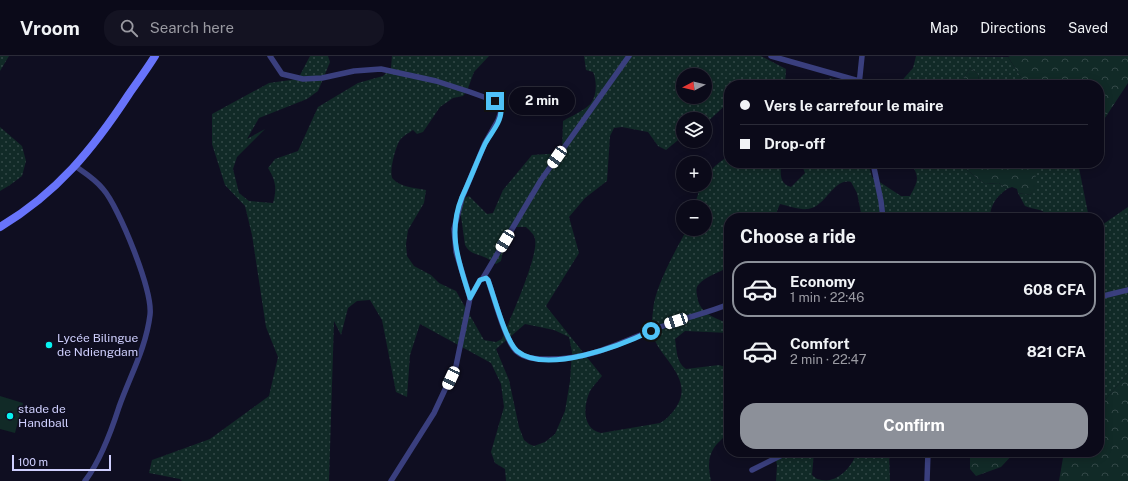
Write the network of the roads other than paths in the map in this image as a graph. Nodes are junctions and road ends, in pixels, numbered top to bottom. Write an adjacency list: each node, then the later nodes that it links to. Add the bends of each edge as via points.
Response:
1 (155, 56): 8 (street, via 102,134)
2 (270, 56): 15 (street, via 282,74 303,79 381,69 436,81 495,101 500,106 498,120 462,198 454,229 456,252)
3 (628, 56): 12 (street, via 541,180)
4 (771, 56): 6 (street)
5 (862, 56): 7 (street)
6 (849, 80)
7 (859, 80)
8 (75, 166): 11 (street, via 40,200); 20 (street, via 97,182 111,200 141,271 150,308 147,331 136,367 111,431)
9 (874, 168): 10 (street)
10 (882, 213)
11 (0, 227)
12 (483, 278): 15 (street); 16 (street, via 488,280 509,339 516,351 531,359 556,359 590,354)
13 (1128, 290): 14 (street)
14 (1104, 296)
15 (470, 298): 21 (street, via 456,366 434,413)
16 (724, 306)
17 (778, 457): 19 (street)
18 (928, 457): 22 (street)
19 (752, 470)
20 (85, 481)
21 (391, 481)
22 (927, 481)

